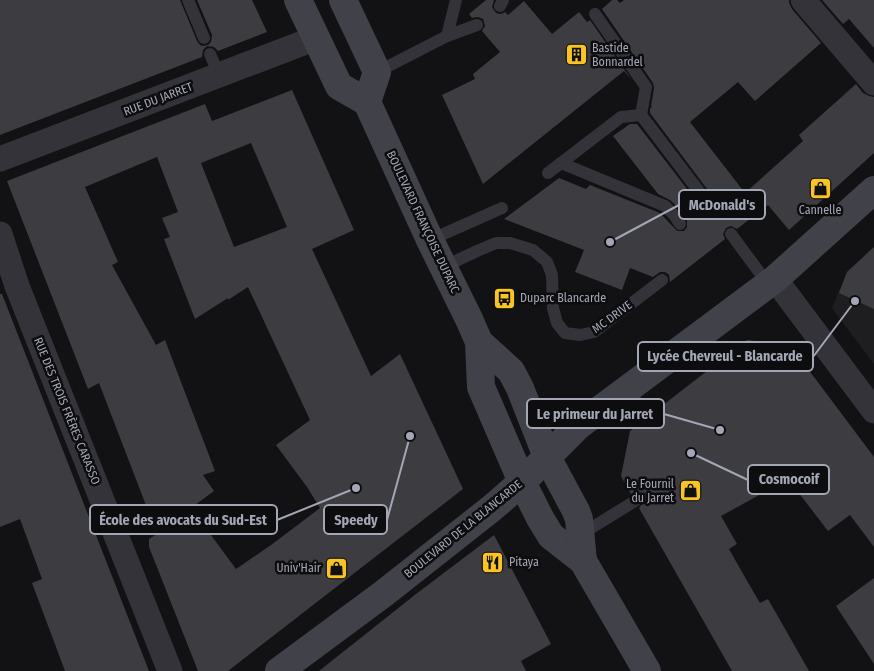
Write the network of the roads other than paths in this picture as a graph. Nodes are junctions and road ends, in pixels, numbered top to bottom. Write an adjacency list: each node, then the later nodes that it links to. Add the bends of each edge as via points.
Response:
1 (188, 0): 9 (lane)
2 (298, 0): 10 (main road)
3 (343, 0): 11 (main road)
4 (456, 0): 8 (lane)
5 (803, 0): 12 (street)
6 (595, 14): 14 (lane, via 646,87)
7 (477, 25): 8 (lane)
8 (447, 36): 11 (lane)
9 (204, 38)
10 (316, 38): 13 (main road, via 339,86); 15 (street, RUE DU JARRET, via 215,65)
11 (377, 72): 13 (main road)
12 (874, 83)
13 (367, 102): 24 (main road, BOULEVARD FRANÇOISE DUPARC)
14 (641, 115): 16 (lane, via 621,117); 19 (lane)
15 (0, 159)
16 (561, 163): 17 (lane); 21 (lane, via 665,206)
17 (548, 173)
18 (874, 190): 27 (main road, BOULEVARD DE LA BLANCARDE)
19 (708, 202)
20 (502, 208): 24 (lane)
21 (680, 224)
22 (0, 234): 28 (street, RUE DES TROIS FRÈRES CARASSO)
23 (731, 234): 27 (lane)
24 (430, 240): 25 (main road, BOULEVARD FRANÇOISE DUPARC)
25 (443, 266): 26 (lane, MC DRIVE, via 496,244 510,243 533,250 547,262 552,276 557,323 565,332 580,335 594,332); 29 (main road, BOULEVARD FRANÇOISE DUPARC)
26 (662, 280)
27 (772, 281): 30 (main road, BOULEVARD DE LA BLANCARDE); 31 (street)
28 (8, 286): 37 (street, RUE DES TROIS FRÈRES CARASSO)
29 (479, 342): 33 (main road, BOULEVARD FRANÇOISE DUPARC, via 511,371); 34 (main road, BOULEVARD FRANÇOISE DUPARC, via 481,386)
30 (628, 388): 32 (lane); 33 (main road, BOULEVARD DE LA BLANCARDE, via 578,426)
31 (874, 410)
32 (647, 417)
33 (547, 457): 34 (main road, BOULEVARD DE LA BLANCARDE); 36 (main road, BOULEVARD FRANÇOISE DUPARC, via 576,511)
34 (522, 482): 36 (main road, BOULEVARD FRANÇOISE DUPARC, via 551,536); 38 (main road, BOULEVARD DE LA BLANCARDE, via 383,594)
35 (635, 501): 36 (lane)
36 (582, 548): 39 (main road, BOULEVARD FRANÇOISE DUPARC)
37 (170, 671)
38 (279, 671)
39 (648, 671)

